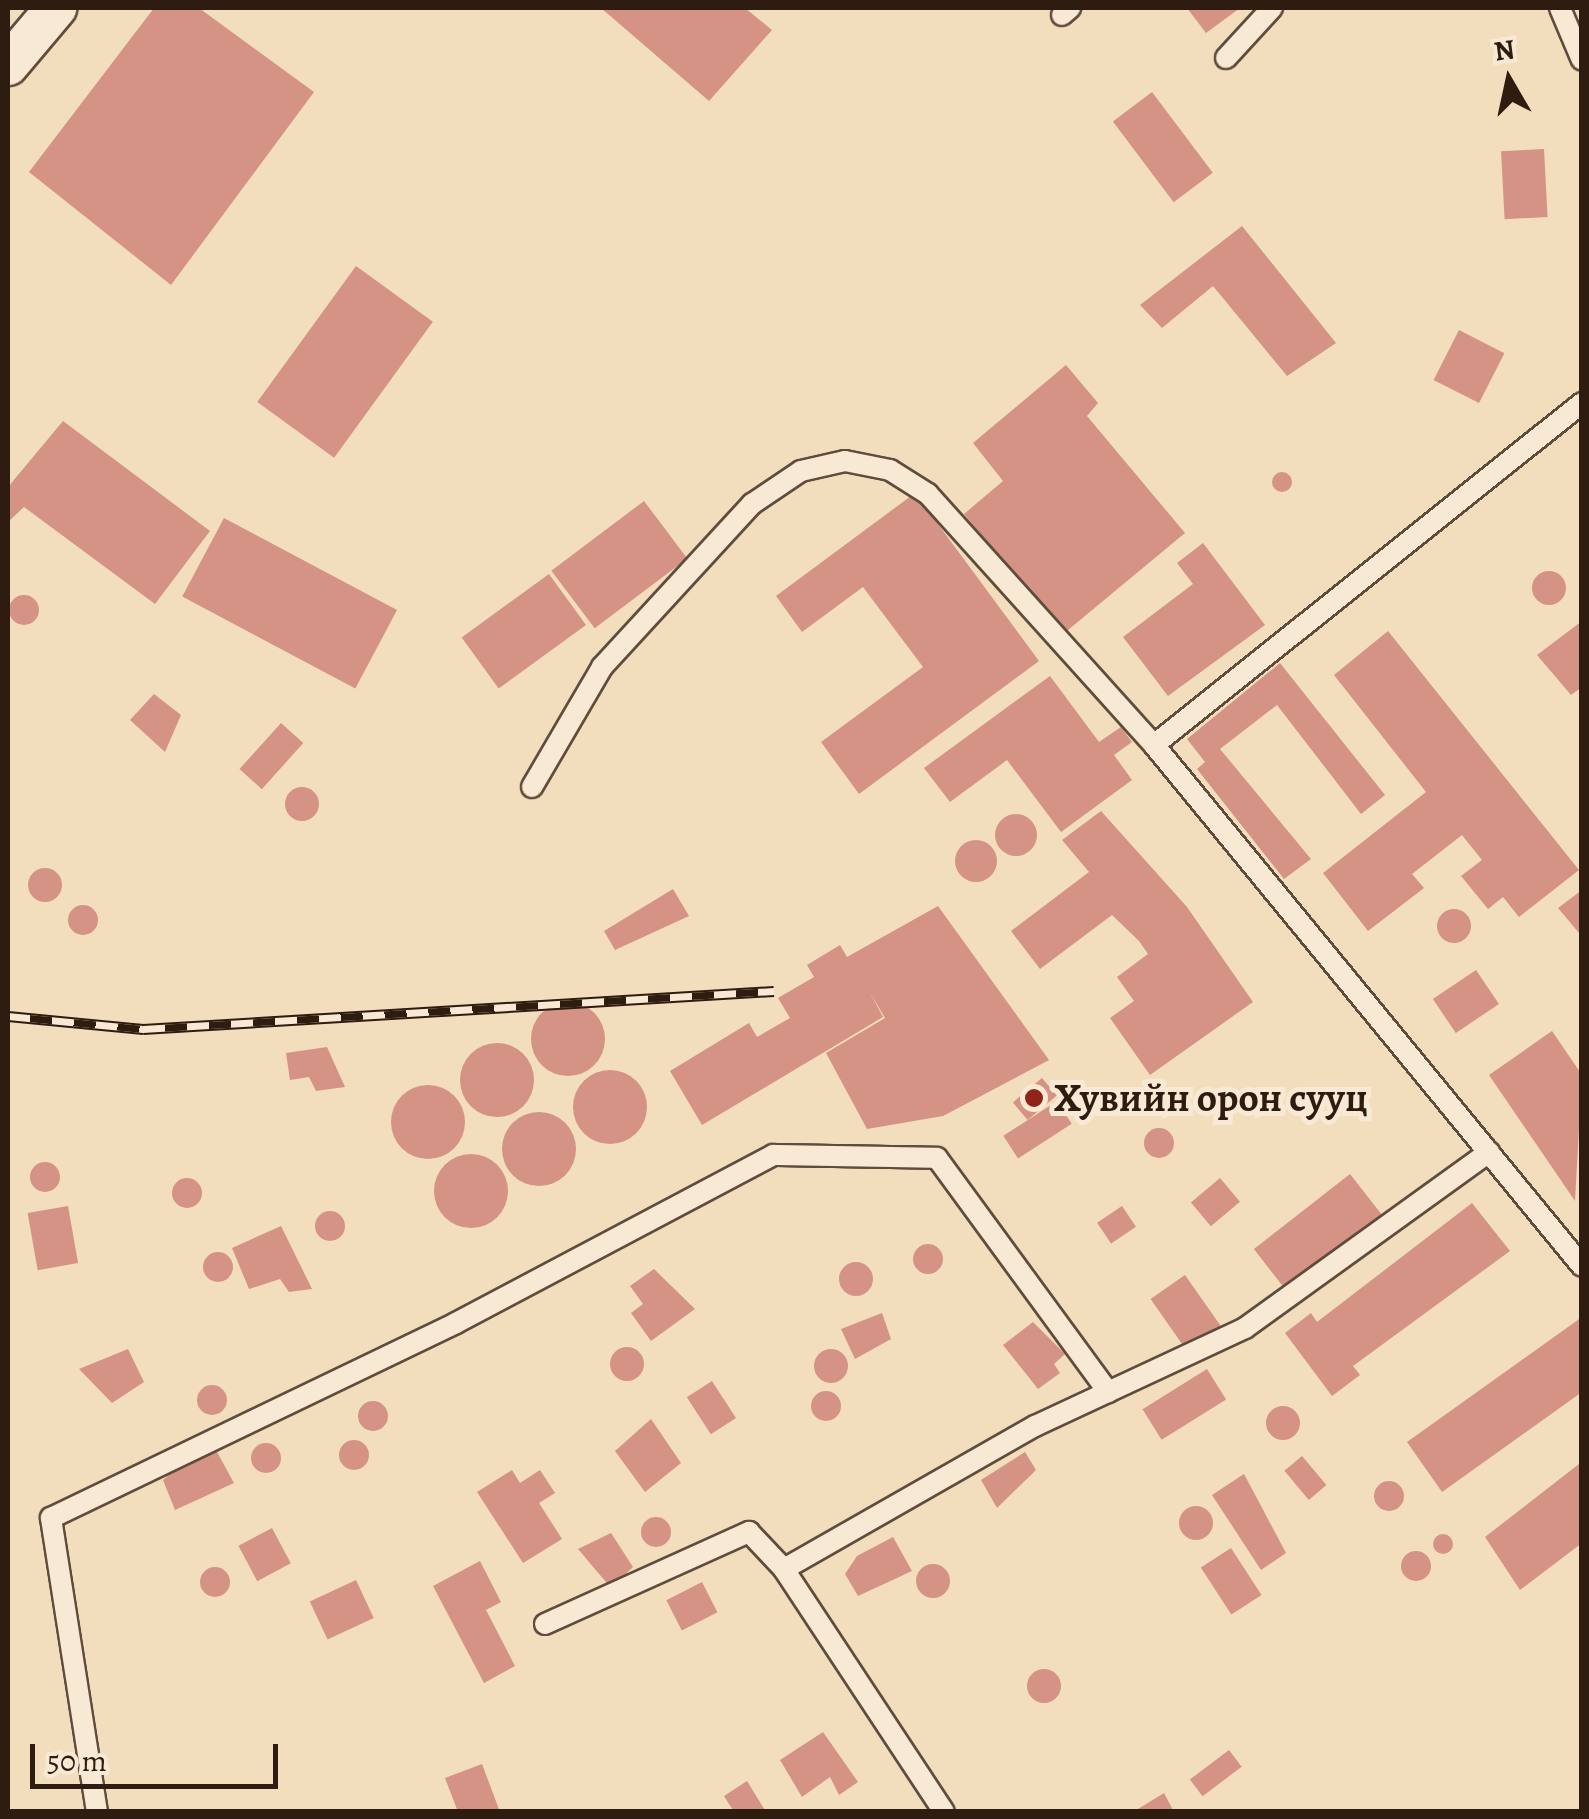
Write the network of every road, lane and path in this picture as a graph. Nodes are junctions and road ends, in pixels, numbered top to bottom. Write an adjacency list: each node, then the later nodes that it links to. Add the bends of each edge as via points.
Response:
1 (56, 8): 6 (street)
2 (1272, 8): 4 (lane)
3 (1560, 8): 5 (lane)
4 (1226, 58)
5 (1582, 60)
6 (8, 65)
7 (1582, 403): 8 (lane)
8 (1154, 745): 9 (lane, via 928,494 890,470 845,461 801,471 752,504 602,667); 10 (lane)
9 (532, 786)
10 (1489, 1152): 11 (lane); 12 (lane, via 1245,1328)
11 (1582, 1266)
12 (1108, 1392): 13 (lane); 15 (lane, via 937,1158 773,1155 456,1322 51,1518)
13 (784, 1569): 14 (lane, via 749,1532); 16 (lane)
14 (545, 1624)
15 (97, 1812)
16 (944, 1812)

